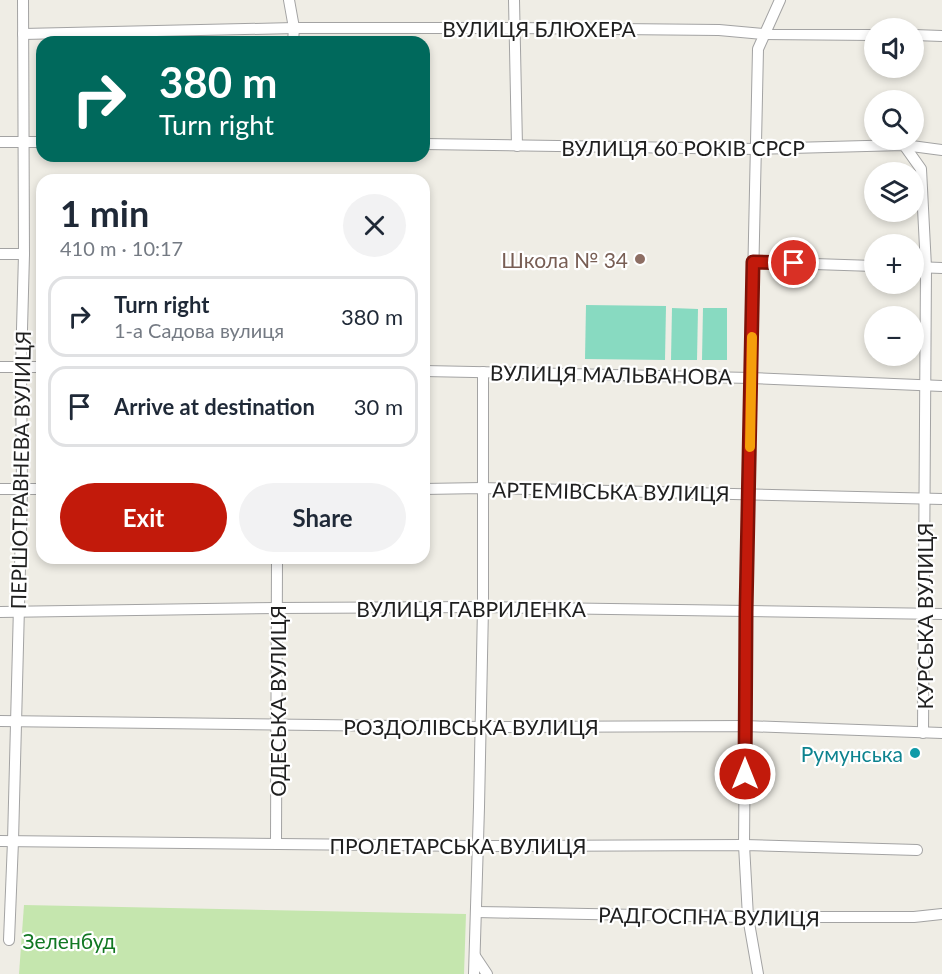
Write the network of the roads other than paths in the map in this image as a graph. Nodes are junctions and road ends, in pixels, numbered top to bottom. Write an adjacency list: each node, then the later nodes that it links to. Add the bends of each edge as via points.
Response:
1 (23, 0): 7 (street, ПЕРШОТРАВНЕВА ВУЛИЦЯ)
2 (289, 0): 5 (street)
3 (514, 0): 6 (street)
4 (780, 0): 8 (street)
5 (294, 28): 6 (street, ВУЛИЦЯ БЛЮХЕРА); 7 (street, ВУЛИЦЯ БЛЮХЕРА); 10 (street)
6 (515, 28): 8 (street, ВУЛИЦЯ БЛЮХЕРА); 17 (street)
7 (23, 34): 14 (street, ПЕРШОТРАВНЕВА ВУЛИЦЯ)
8 (763, 34): 9 (street, ВУЛИЦЯ БЛЮХЕРА); 20 (street, via 758,49)
9 (864, 35)
10 (293, 36)
11 (924, 36): 12 (street)
12 (942, 36)
13 (0, 142): 14 (street)
14 (24, 142): 15 (street); 24 (street, ПЕРШОТРАВНЕВА ВУЛИЦЯ)
15 (36, 142)
16 (430, 144): 17 (street, ВУЛИЦЯ 60 РОКІВ СРСР)
17 (517, 146): 20 (street, ВУЛИЦЯ 60 РОКІВ СРСР)
18 (864, 147): 20 (street, ВУЛИЦЯ 60 РОКІВ СРСР)
19 (924, 148): 22 (street, ВУЛИЦЯ 60 РОКІВ СРСР)
20 (756, 149): 25 (street)
21 (907, 150): 27 (street, КУРСЬКА ВУЛИЦЯ, via 921,169)
22 (942, 150)
23 (0, 254): 24 (street)
24 (24, 254): 30 (street, ПЕРШОТРАВНЕВА ВУЛИЦЯ)
25 (753, 262): 26 (street); 34 (street)
26 (864, 266)
27 (926, 267): 28 (street); 35 (street, КУРСЬКА ВУЛИЦЯ)
28 (942, 268)
29 (0, 367): 30 (street)
30 (21, 367): 31 (street); 39 (street, ПЕРШОТРАВНЕВА ВУЛИЦЯ)
31 (36, 367)
32 (430, 371): 33 (street, ВУЛИЦЯ МАЛЬВАНОВА)
33 (483, 372): 34 (street, ВУЛИЦЯ МАЛЬВАНОВА); 37 (street)
34 (751, 378): 35 (street, ВУЛИЦЯ МАЛЬВАНОВА); 42 (street)
35 (925, 386): 36 (street, ВУЛИЦЯ МАЛЬВАНОВА); 43 (street, КУРСЬКА ВУЛИЦЯ)
36 (942, 386)
37 (482, 488): 41 (street, АРТЕМІВСЬКА ВУЛИЦЯ); 42 (street, АРТЕМІВСЬКА ВУЛИЦЯ); 46 (street)
38 (0, 489): 39 (street)
39 (22, 489): 40 (street); 49 (street, ПЕРШОТРАВНЕВА ВУЛИЦЯ)
40 (36, 489)
41 (430, 489)
42 (749, 494): 43 (street, АРТЕМІВСЬКА ВУЛИЦЯ); 50 (street)
43 (925, 499): 44 (street, АРТЕМІВСЬКА ВУЛИЦЯ); 51 (street, КУРСЬКА ВУЛИЦЯ)
44 (942, 499)
45 (277, 564): 47 (street, ОДЕСЬКА ВУЛИЦЯ)
46 (483, 607): 47 (street, ВУЛИЦЯ ГАВРИЛЕНКА); 50 (street, ВУЛИЦЯ ГАВРИЛЕНКА); 57 (street)
47 (277, 608): 49 (street, ВУЛИЦЯ ГАВРИЛЕНКА); 55 (street, ОДЕСЬКА ВУЛИЦЯ)
48 (0, 612): 49 (street, ВУЛИЦЯ ГАВРИЛЕНКА)
49 (19, 612): 54 (street, ПЕРШОТРАВНЕВА ВУЛИЦЯ)
50 (746, 612): 51 (street, ВУЛИЦЯ ГАВРИЛЕНКА); 56 (street)
51 (924, 614): 52 (street, ВУЛИЦЯ ГАВРИЛЕНКА); 58 (street, КУРСЬКА ВУЛИЦЯ)
52 (942, 614)
53 (0, 721): 54 (street, РОЗДОЛІВСЬКА ВУЛИЦЯ)
54 (16, 721): 55 (street, РОЗДОЛІВСЬКА ВУЛИЦЯ); 61 (street, ПЕРШОТРАВНЕВА ВУЛИЦЯ)
55 (276, 724): 57 (street, РОЗДОЛІВСЬКА ВУЛИЦЯ); 62 (street, ОДЕСЬКА ВУЛИЦЯ)
56 (745, 726): 57 (street, РОЗДОЛІВСЬКА ВУЛИЦЯ); 58 (street, РОЗДОЛІВСЬКА ВУЛИЦЯ); 63 (street)
57 (481, 727): 64 (street)
58 (923, 733): 59 (street, РОЗДОЛІВСЬКА ВУЛИЦЯ)
59 (942, 733)
60 (0, 841): 61 (street, ПРОЛЕТАРСЬКА ВУЛИЦЯ)
61 (13, 841): 62 (street, ПРОЛЕТАРСЬКА ВУЛИЦЯ); 69 (street, ПЕРШОТРАВНЕВА ВУЛИЦЯ)
62 (276, 844): 64 (street, ПРОЛЕТАРСЬКА ВУЛИЦЯ)
63 (744, 845): 64 (street, ПРОЛЕТАРСЬКА ВУЛИЦЯ); 65 (street, ПРОЛЕТАРСЬКА ВУЛИЦЯ); 68 (street)
64 (478, 846): 66 (street)
65 (917, 850)
66 (476, 912): 68 (street, РАДГОСПНА ВУЛИЦЯ); 70 (street)
67 (942, 914): 68 (street, РАДГОСПНА ВУЛИЦЯ)
68 (748, 917): 73 (street)
69 (9, 940)
70 (475, 955): 71 (street); 72 (street)
71 (474, 974)
72 (487, 974)
73 (758, 974)

